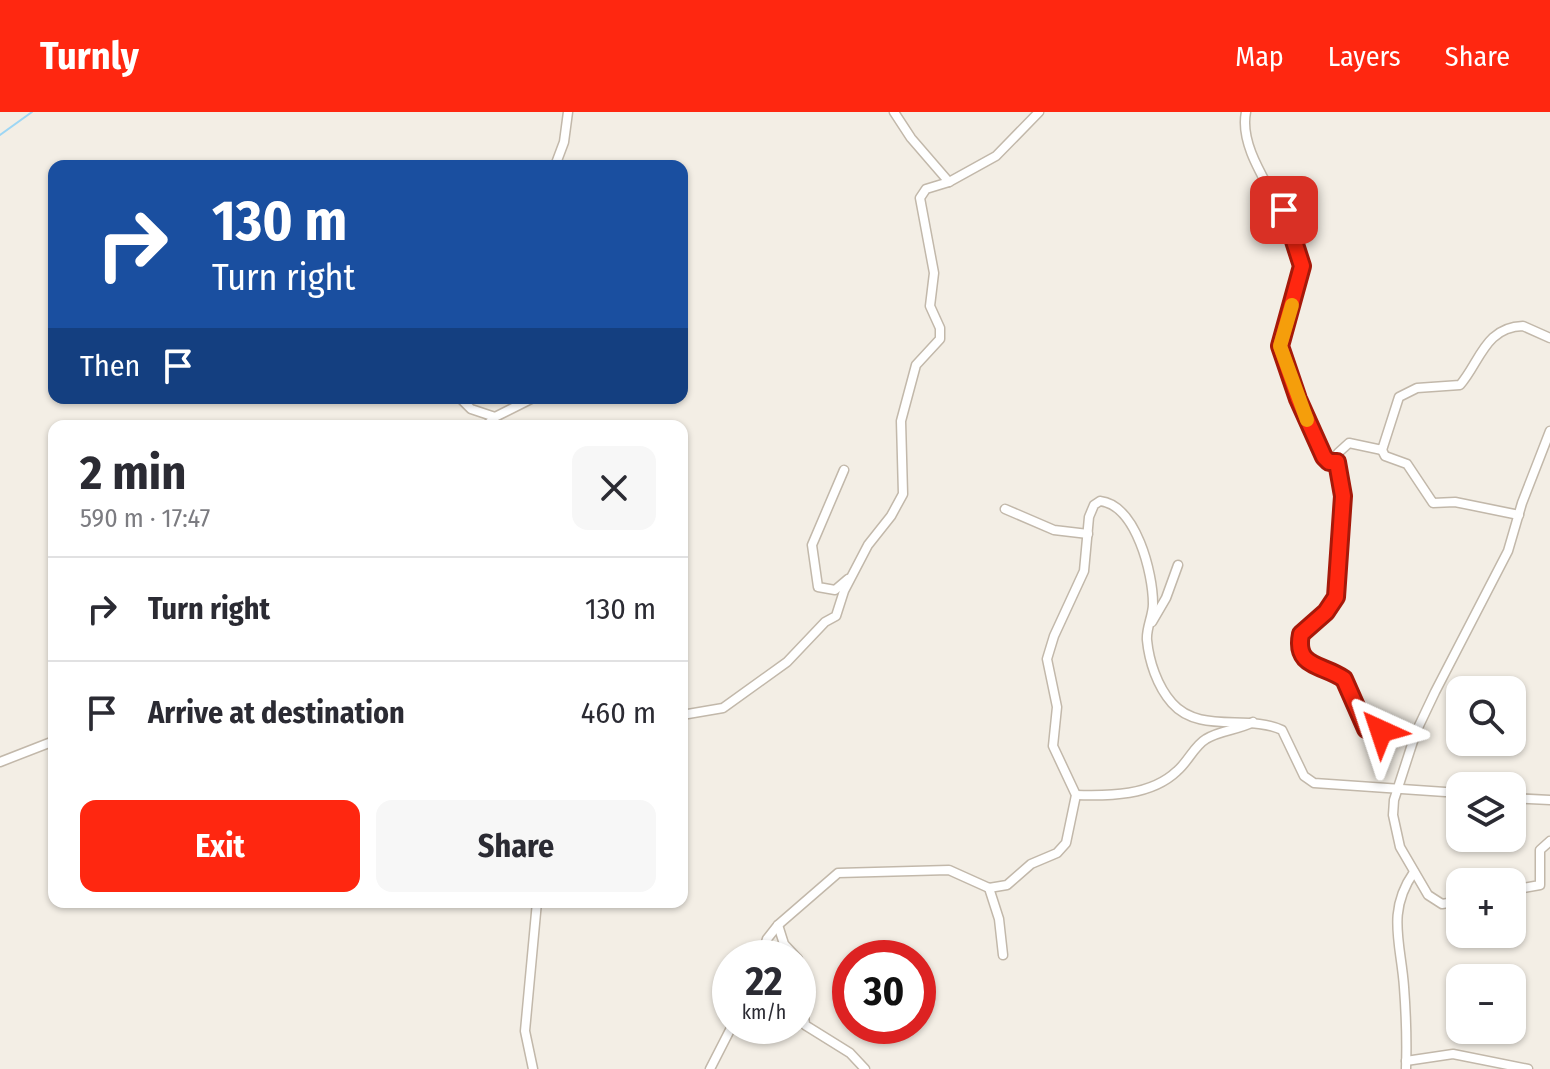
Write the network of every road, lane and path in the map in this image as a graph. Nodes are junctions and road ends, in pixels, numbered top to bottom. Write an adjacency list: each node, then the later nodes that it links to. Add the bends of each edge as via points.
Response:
1 (568, 112): 5 (street)
2 (894, 112): 6 (street)
3 (1039, 112): 6 (street, via 996,156)
4 (1246, 112): 14 (street, via 1246,146 1284,210 1301,262 1281,341 1283,358 1324,457)
5 (557, 160)
6 (949, 182): 20 (street, via 926,189 920,198 934,273 930,306 940,339 916,365 901,421 903,494)
7 (1550, 338): 13 (street, via 1532,328 1513,327 1484,345 1460,385 1403,394)
8 (466, 404): 10 (street)
9 (521, 404): 10 (street)
10 (495, 417): 11 (street)
11 (492, 420)
12 (1550, 431): 17 (street)
13 (1382, 450): 14 (street, via 1347,443); 17 (street, via 1407,464 1433,503 1455,502)
14 (1337, 462): 24 (street, via 1343,496 1336,597 1301,634 1300,651 1313,667 1344,679 1369,731)
15 (844, 470): 20 (street, via 812,545 818,587 835,590)
16 (1005, 509): 18 (street, via 1054,530)
17 (1519, 515): 24 (street, via 1508,551)
18 (1088, 534): 21 (street, via 1091,510 1100,501 1116,507 1127,521 1148,557 1153,601); 29 (street, via 1084,571 1047,659 1057,707 1053,746)
19 (1178, 565): 21 (street)
20 (857, 570): 22 (street, via 836,616 787,662 723,708)
21 (1149, 626): 23 (street, via 1152,664 1172,703 1198,719)
22 (688, 714)
23 (1253, 722): 27 (street, via 1282,730 1304,776 1314,783); 29 (street, via 1206,739 1177,772 1149,787 1115,796)
24 (1416, 732): 27 (street)
25 (48, 743): 26 (street)
26 (0, 762)
27 (1399, 787): 28 (street); 33 (street, via 1393,805 1395,828)
28 (1446, 792)
29 (1076, 795): 34 (street, via 1066,843 1057,853 1031,864 1007,885)
30 (1526, 799): 31 (street)
31 (1550, 800)
32 (1550, 841): 35 (street, via 1540,850 1540,885)
33 (1414, 872): 36 (street, via 1433,901); 44 (street, via 1402,889 1395,920)
34 (989, 888): 38 (street, via 949,870 849,870 838,873); 41 (street)
35 (1526, 888)
36 (1446, 904)
37 (536, 908): 45 (street, via 525,1031)
38 (778, 925): 39 (street); 40 (street)
39 (767, 940)
40 (783, 940)
41 (1003, 955)
42 (816, 1032): 47 (street)
43 (723, 1044): 46 (street)
44 (1406, 1065): 48 (street, via 1453,1054)
45 (533, 1069)
46 (710, 1069)
47 (865, 1069)
48 (1528, 1069)

